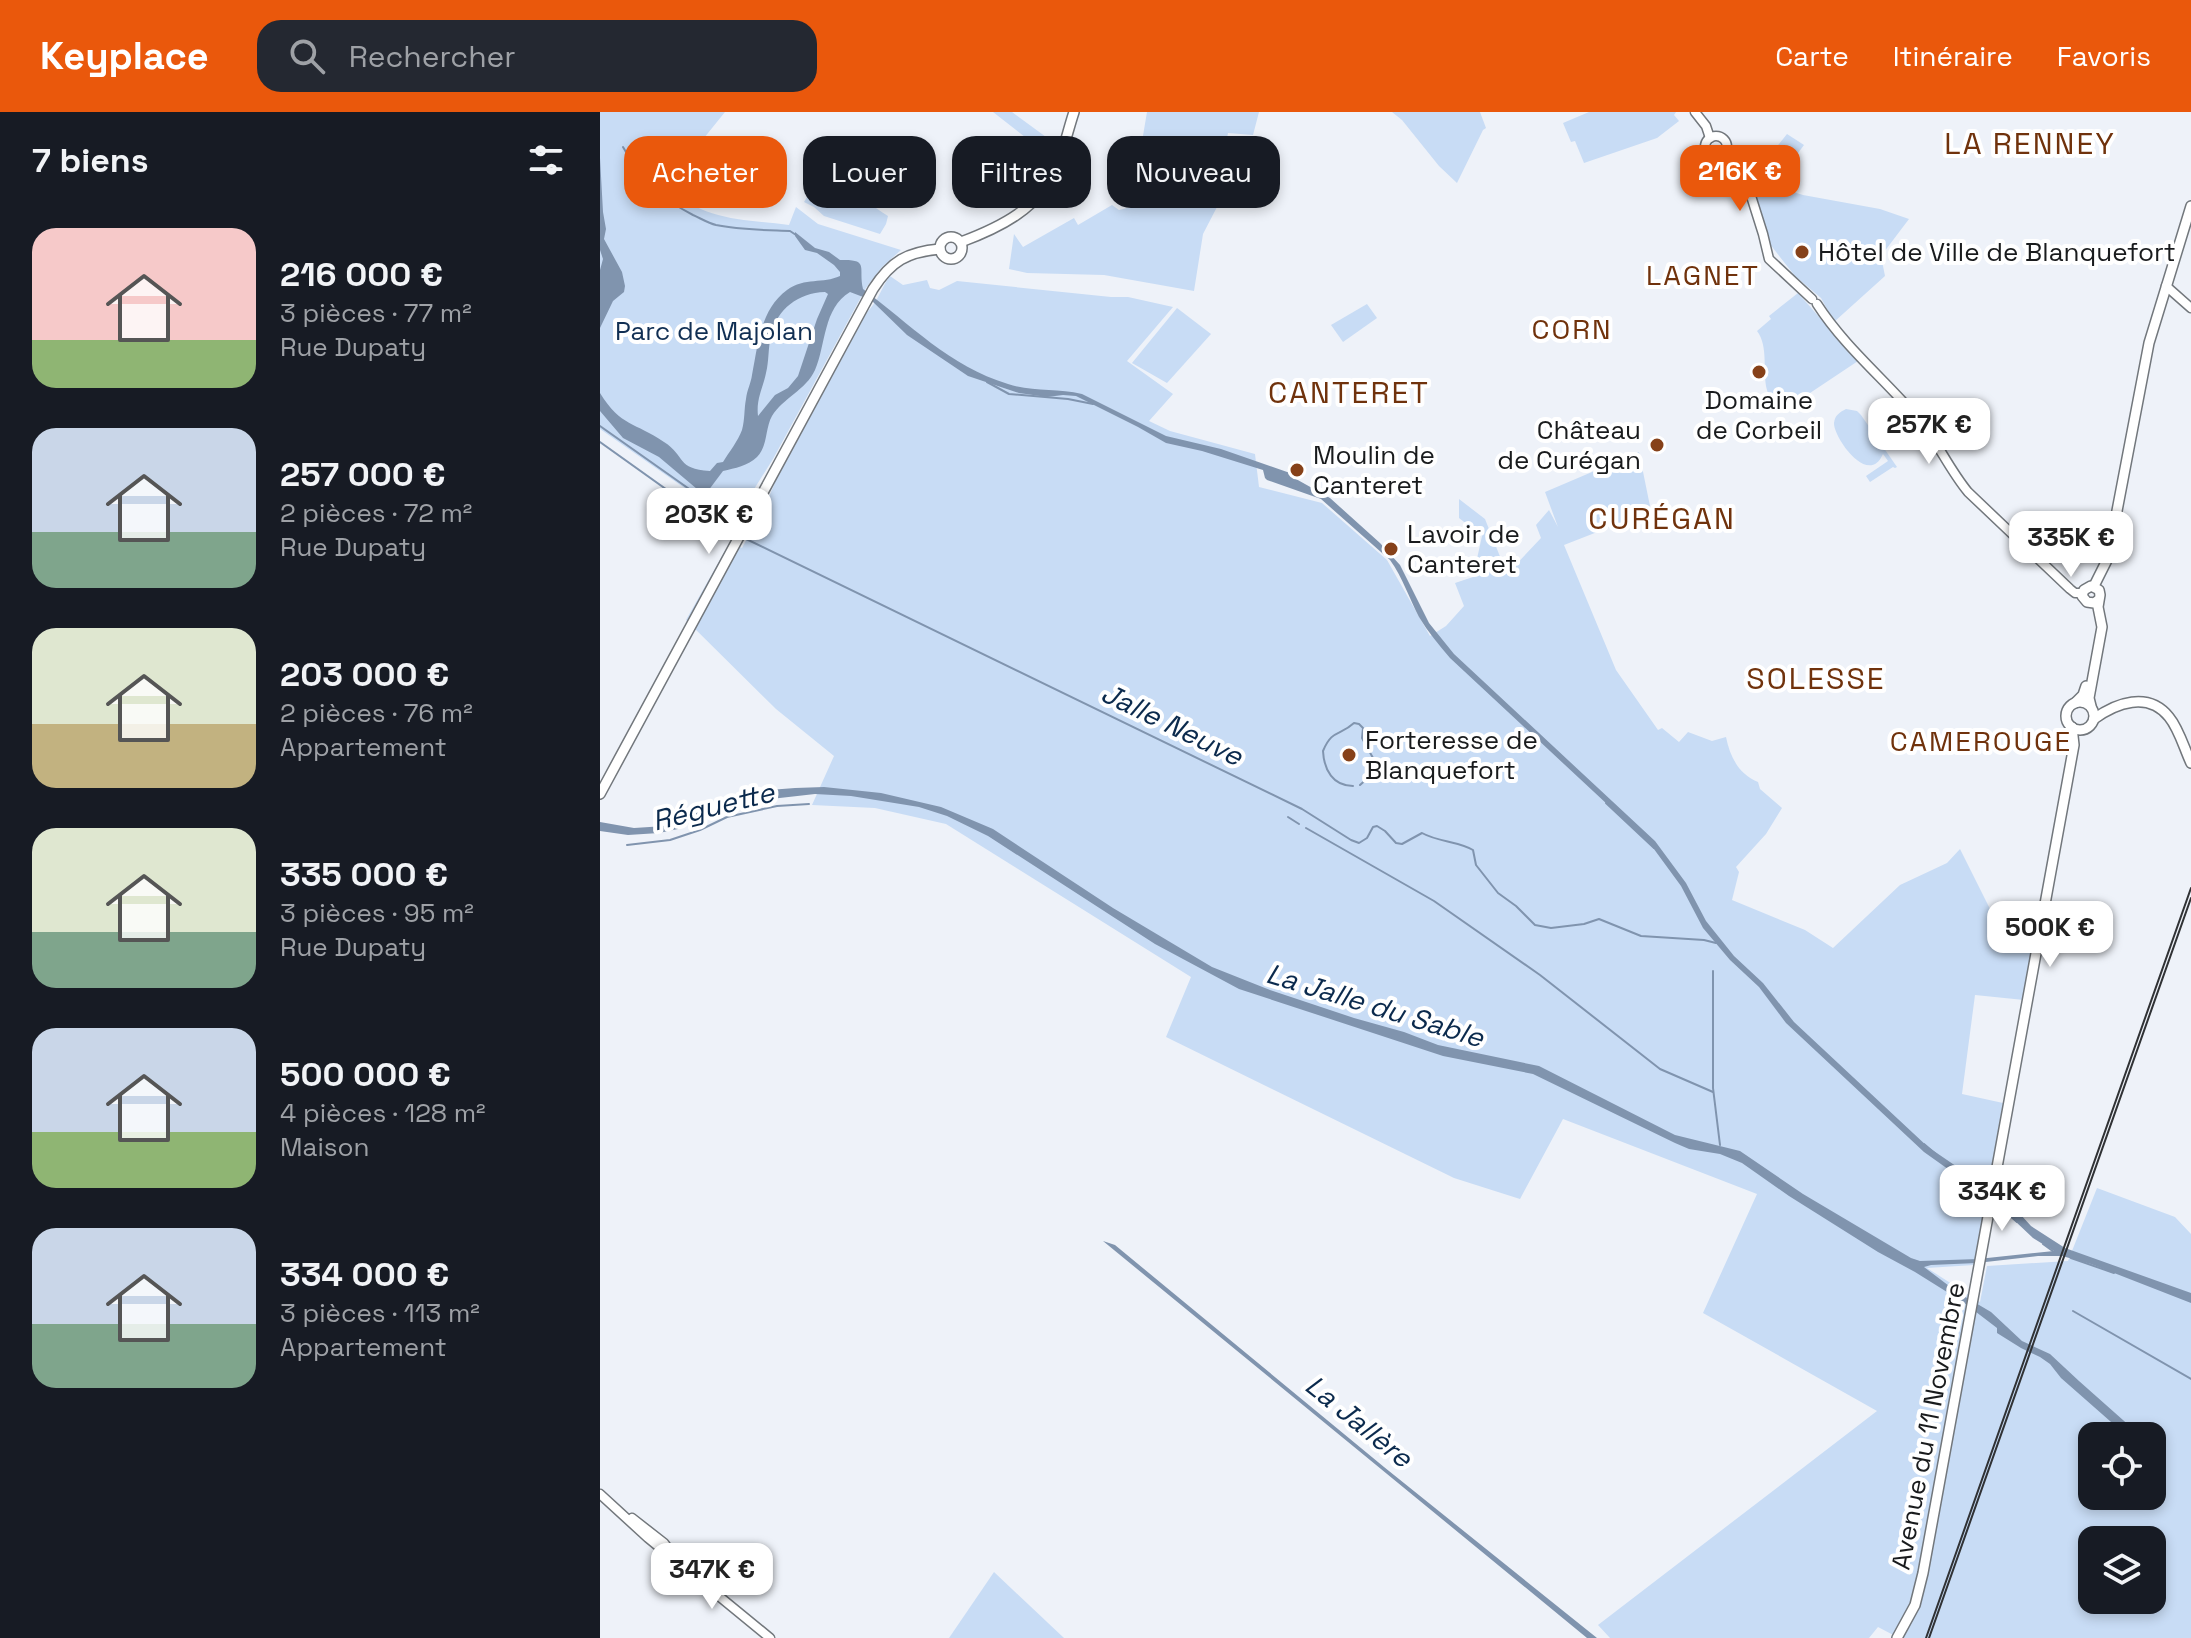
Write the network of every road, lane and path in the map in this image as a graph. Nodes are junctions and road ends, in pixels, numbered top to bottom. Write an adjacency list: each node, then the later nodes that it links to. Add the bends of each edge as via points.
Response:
1 (1074, 112): 6 (main road, via 1056,168 1041,193 1013,218)
2 (1695, 112): 3 (street)
3 (1710, 138): 4 (street, via 1722,138); 4 (street, via 1705,147 1710,156 1720,157)
4 (1727, 150): 11 (street, via 1740,161 1769,259 1815,302 1917,417 1968,492)
5 (2191, 206): 8 (main road)
6 (961, 242): 7 (main road, via 948,237); 7 (main road, via 962,253 953,259)
7 (940, 249): 19 (main road, via 907,255 873,289)
8 (2166, 286): 9 (street); 10 (main road, via 2138,392 2108,558)
9 (2191, 308)
10 (2094, 586): 11 (main road, via 2088,586); 12 (main road, via 2100,592)
11 (2085, 598): 12 (main road, via 2092,604); 13 (main road, via 2097,621 2084,693)
12 (2098, 600): 14 (main road, via 2102,627 2089,698)
13 (2075, 703): 14 (main road, via 2084,702); 15 (main road, via 2066,715)
14 (2093, 712): 16 (main road, via 2090,727); 18 (main road, via 2135,701 2161,709)
15 (2072, 727): 16 (main road); 17 (main road, Avenue du 11 Novembre)
16 (2083, 730): 17 (main road, Avenue du 11 Novembre)
17 (2074, 745): 22 (main road, Avenue du 11 Novembre, via 1923,1573 1915,1605)
18 (2191, 763)
19 (600, 794)
20 (600, 1494): 21 (street)
21 (770, 1638)
22 (1897, 1638)

